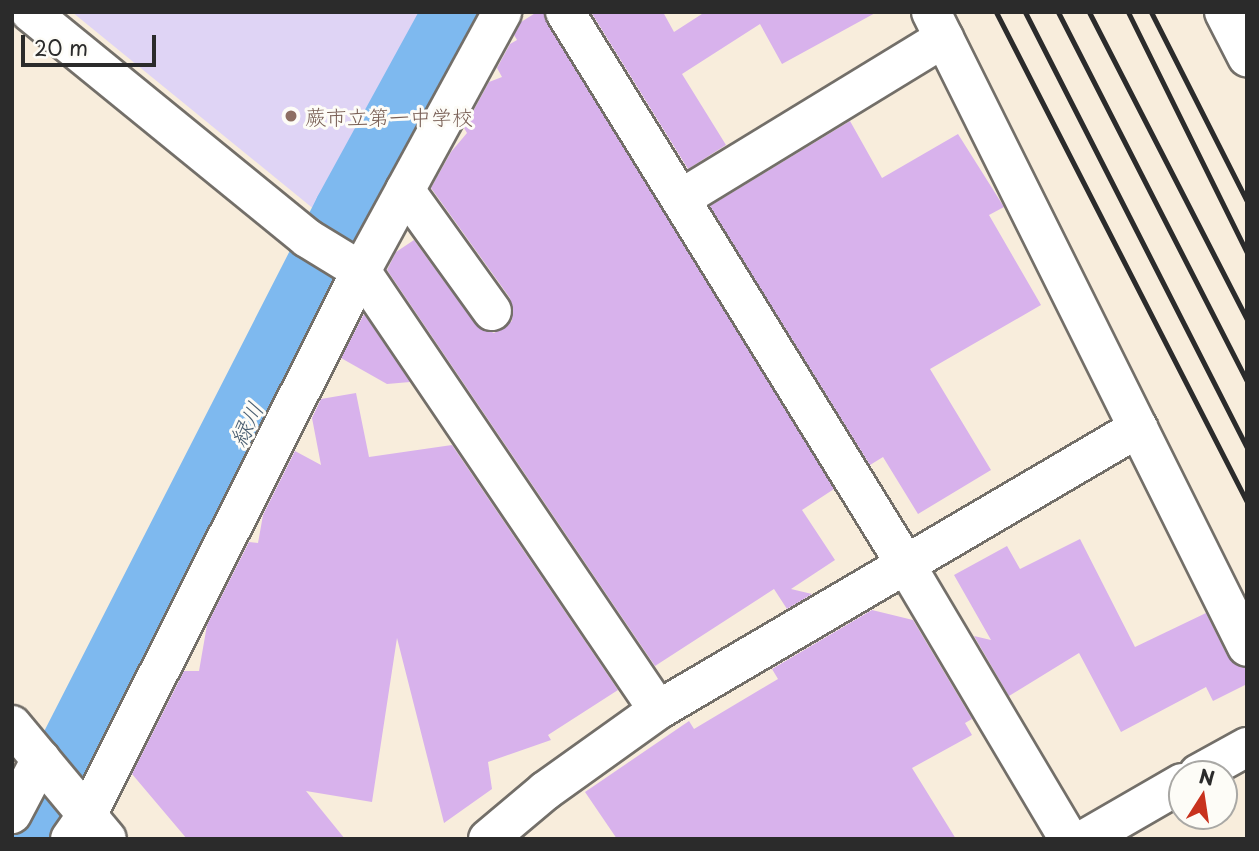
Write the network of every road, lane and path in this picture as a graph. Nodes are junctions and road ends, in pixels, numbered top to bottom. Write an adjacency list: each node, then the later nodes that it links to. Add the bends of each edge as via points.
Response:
1 (30, 12): 9 (street, via 307,238)
2 (502, 12): 7 (street)
3 (565, 12): 8 (street)
4 (1224, 12): 6 (street)
5 (938, 25): 8 (street); 11 (street)
6 (1247, 57)
7 (405, 190): 9 (street); 10 (street)
8 (682, 198): 12 (street)
9 (361, 271): 14 (street); 21 (street)
10 (492, 311)
11 (1138, 428): 12 (street); 13 (street)
12 (906, 565): 14 (street); 23 (street)
13 (1247, 647)
14 (658, 710): 22 (street, via 545,790)
15 (12, 725): 18 (street)
16 (1247, 747): 17 (street)
17 (1224, 760)
18 (45, 764): 20 (street); 21 (street)
19 (1168, 791): 24 (street)
20 (12, 814)
21 (86, 825)
22 (488, 839)
23 (1069, 839)
24 (1084, 839)

